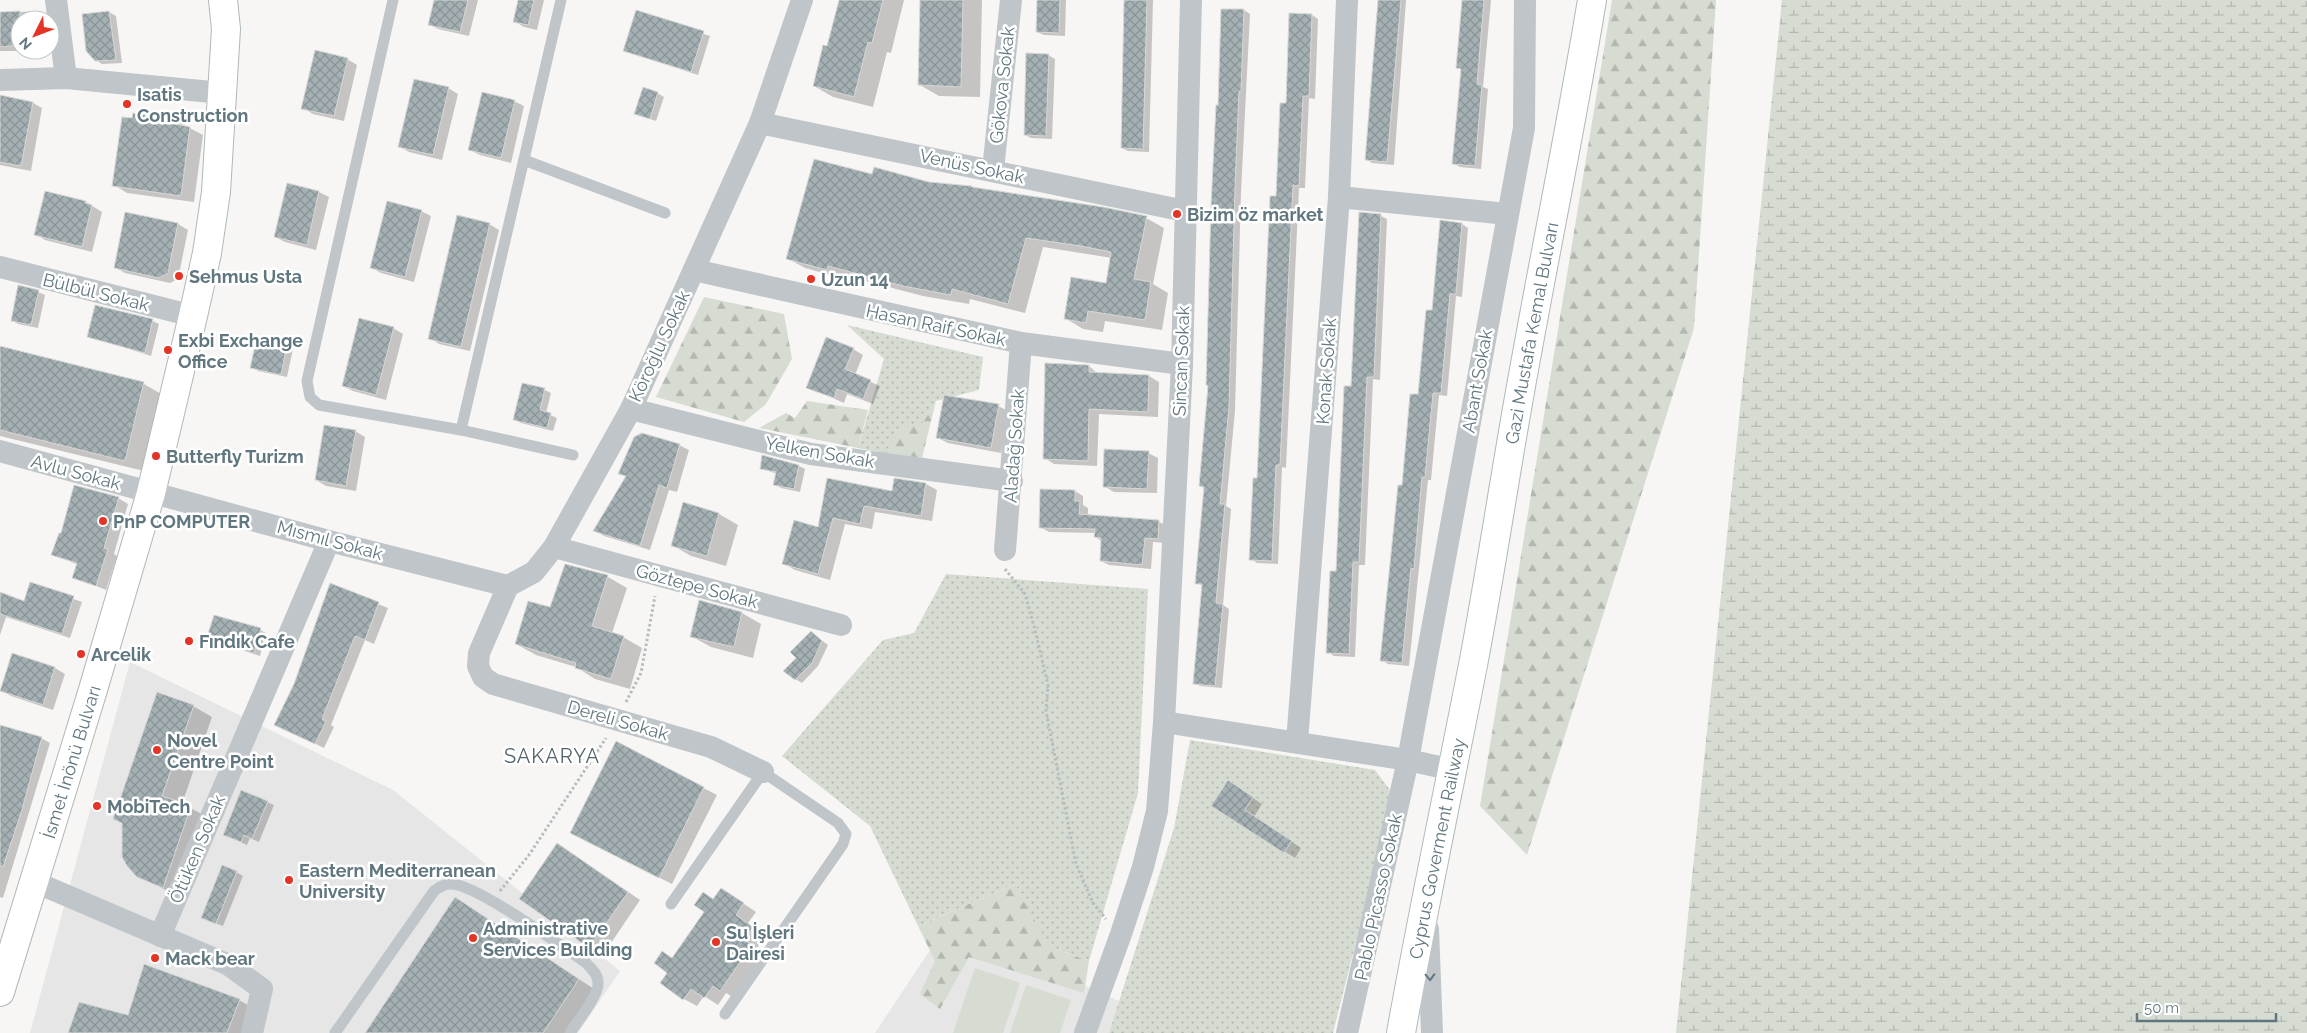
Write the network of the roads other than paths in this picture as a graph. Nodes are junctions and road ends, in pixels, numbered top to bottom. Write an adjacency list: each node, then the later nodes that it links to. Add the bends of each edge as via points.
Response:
1 (56, 0): 11 (street)
2 (223, 0): 13 (main road, İsmet İnönü Bulvarı, via 226,29)
3 (393, 0): 27 (lane, via 307,381 310,397 319,405)
4 (562, 0): 15 (lane)
5 (802, 0): 14 (street, Köroğlu Sokak)
6 (1011, 0): 16 (street, Gökova Sokak)
7 (1191, 0): 18 (street, Sincan Sokak)
8 (1347, 0): 17 (street, Konak Sokak)
9 (1524, 0): 20 (street, Abant Sokak, via 1524,128)
10 (1592, 0): 37 (main road, Gazi Mustafa Kemal Bulvarı)
11 (66, 78): 12 (street); 13 (street)
12 (0, 80)
13 (222, 93): 23 (main road, İsmet İnönü Bulvarı, via 216,192)
14 (760, 123): 16 (street, Venüs Sokak); 22 (street, Köroğlu Sokak)
15 (524, 160): 19 (lane); 27 (lane)
16 (993, 170): 18 (street, Venüs Sokak)
17 (1339, 197): 20 (street); 39 (street, Konak Sokak)
18 (1184, 210): 25 (street, Sincan Sokak)
19 (665, 213)
20 (1507, 214): 40 (street, Abant Sokak)
21 (0, 267): 23 (street, Bülbül Sokak)
22 (694, 270): 24 (street, Hasan Raif Sokak); 26 (street, Köroğlu Sokak)
23 (193, 316): 31 (main road, İsmet İnönü Bulvarı)
24 (1021, 343): 25 (street, Hasan Raif Sokak); 30 (street, Aladağ Sokak)
25 (1182, 364): 38 (street, Sincan Sokak)
26 (631, 409): 30 (street, Yelken Sokak, via 810,454); 33 (street, Köroğlu Sokak)
27 (460, 430): 29 (lane)
28 (0, 451): 31 (street, Avlu Sokak)
29 (573, 455)
30 (1012, 481): 34 (street, Aladağ Sokak)
31 (151, 493): 32 (street, Mısmıl Sokak); 43 (main road, İsmet İnönü Bulvarı)
32 (329, 541): 35 (street, Mısmıl Sokak); 46 (street, Ötüken Sokak)
33 (554, 547): 35 (street, Köroğlu Sokak, via 534,572); 36 (street, Göztepe Sokak)
34 (1004, 557)
35 (508, 586): 42 (street, Dereli Sokak, via 479,653 478,666 483,677 493,684 710,747)
36 (840, 625)
37 (1473, 665): 41 (main road, Cyprus Goverment Railway)
38 (1164, 722): 39 (street); 52 (street, Sincan Sokak, via 1158,811 1122,934)
39 (1297, 742): 40 (street)
40 (1408, 760): 41 (street); 53 (street, Pablo Picasso Sokak)
41 (1453, 770): 44 (main road, Cyprus Goverment Railway)
42 (763, 772): 45 (lane); 48 (lane, via 838,823 846,834 843,844)
43 (35, 882): 46 (street); 47 (main road, İsmet İnönü Bulvarı)
44 (1426, 893): 54 (main road, Cyprus Goverment Railway); 55 (street, one-way to 55)
45 (671, 904)
46 (160, 936): 49 (street, via 229,965 262,989)
47 (0, 992)
48 (725, 1014)
49 (252, 1033)
50 (335, 1033): 51 (lane, via 434,890 451,884 460,885 492,901 593,970 598,989)
51 (570, 1033)
52 (1085, 1033)
53 (1347, 1033)
54 (1401, 1033)
55 (1432, 1033)

